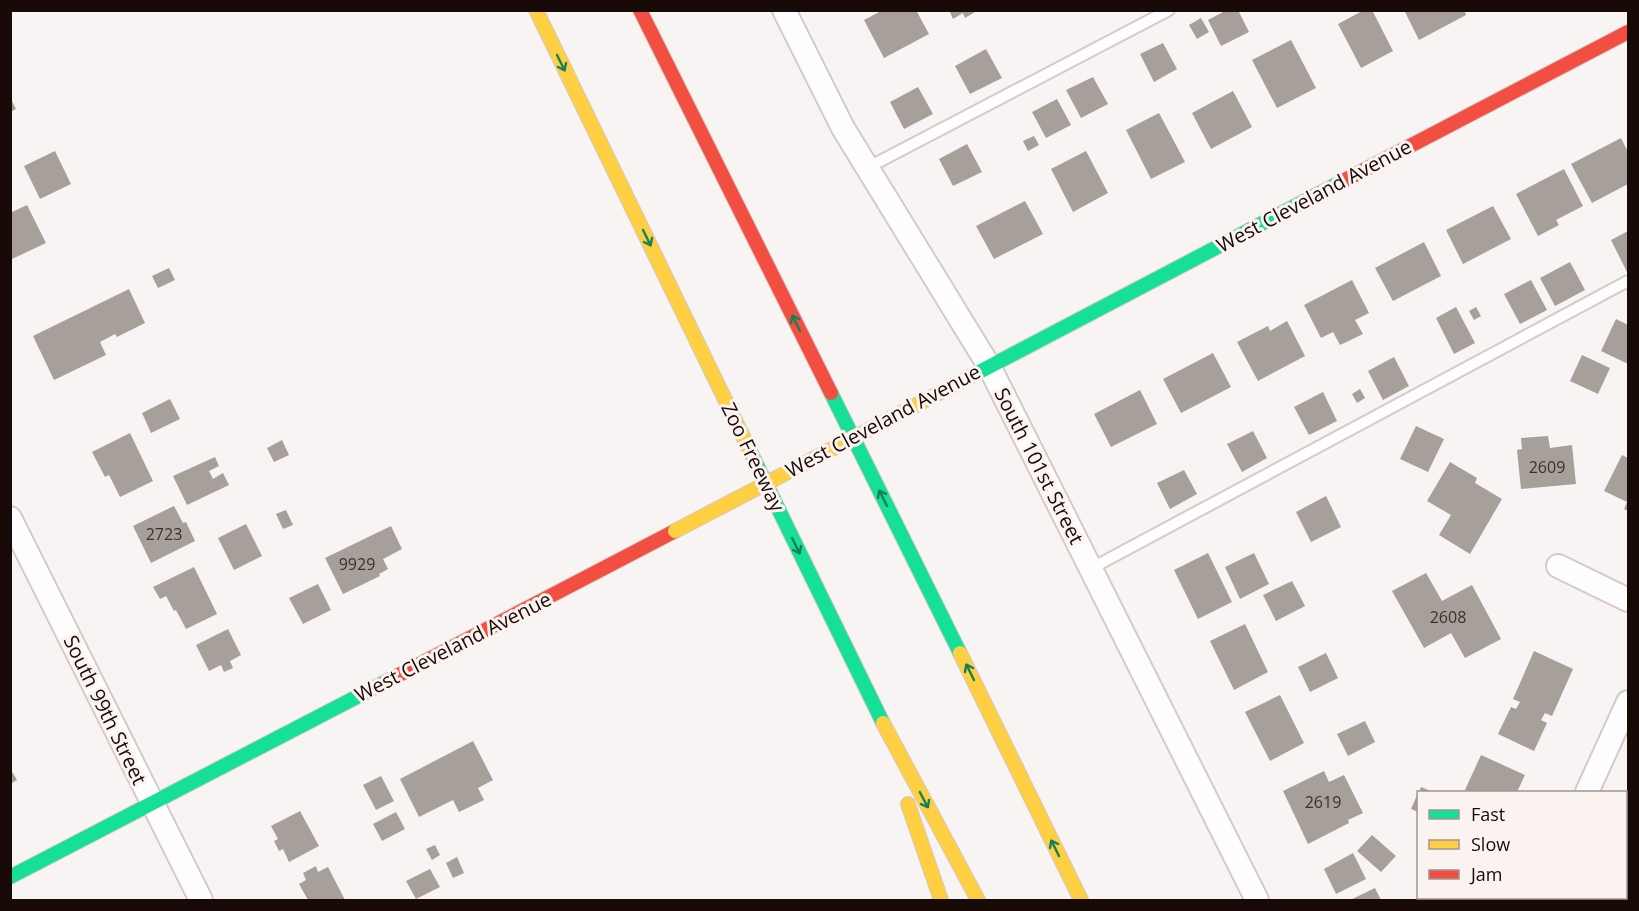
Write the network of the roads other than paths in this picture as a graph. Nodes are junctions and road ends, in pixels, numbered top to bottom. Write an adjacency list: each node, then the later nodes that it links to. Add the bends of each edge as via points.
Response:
1 (536, 10): 14 (main road, Zoo Freeway, one-way to 14)
2 (640, 10): 21 (main road, one-way to 2)
3 (784, 10): 6 (street, South 101st Street)
4 (1169, 10): 6 (lane)
5 (1629, 32): 8 (main road, West Cleveland Avenue)
6 (867, 168): 8 (street, South 101st Street)
7 (1629, 281): 11 (lane)
8 (989, 366): 11 (street, South 101st Street); 16 (main road, West Cleveland Avenue, bridge)
9 (10, 518): 16 (street, South 99th Street)
10 (1558, 566): 12 (street)
11 (1090, 569): 22 (street, South 101st Street)
12 (1629, 600)
13 (1629, 702): 15 (street)
14 (876, 711): 19 (main road); 20 (main road, Zoo Freeway, one-way to 20)
15 (1587, 791)
16 (151, 804): 17 (main road, West Cleveland Avenue); 18 (street, South 99th Street)
17 (10, 877)
18 (201, 900)
19 (941, 900)
20 (978, 900)
21 (1081, 900)
22 (1257, 900)

